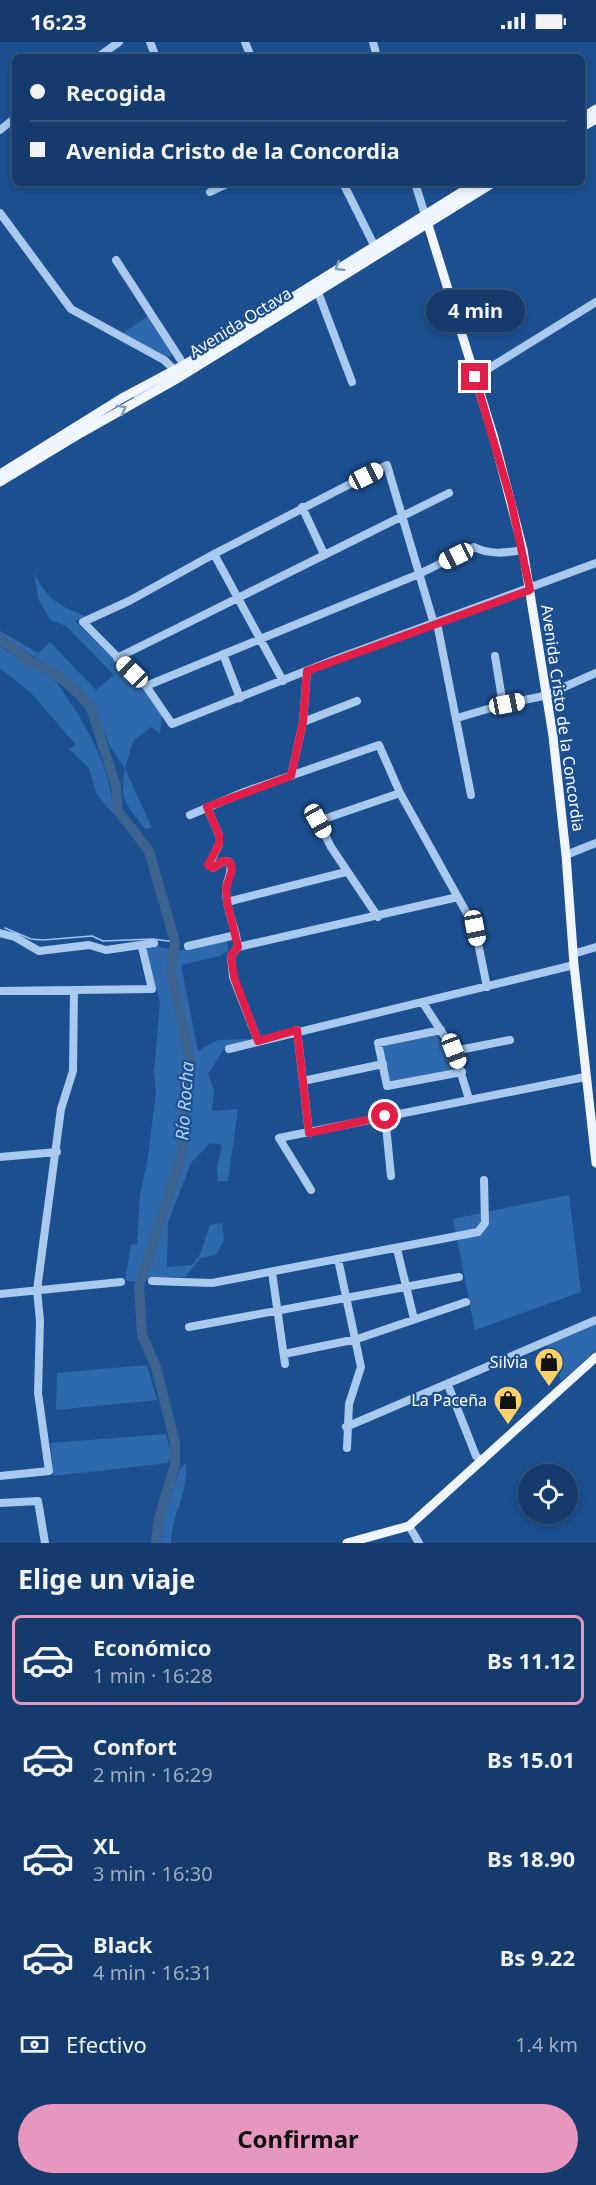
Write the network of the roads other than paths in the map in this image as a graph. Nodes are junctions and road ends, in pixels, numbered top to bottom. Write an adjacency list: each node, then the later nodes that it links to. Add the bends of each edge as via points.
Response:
1 (119, 42): 2 (street)
2 (102, 54)
3 (12, 120): 4 (street)
4 (0, 130)
5 (223, 186): 10 (street)
6 (344, 186): 13 (street)
7 (416, 186): 12 (street, Avenida Cristo de la Concordia)
8 (472, 186): 12 (main road, Avenida Octava)
9 (488, 186): 12 (main road, Avenida Octava)
10 (210, 192)
11 (0, 213): 17 (street, via 71,309)
12 (427, 219): 13 (main road, Avenida Octava); 15 (main road, Avenida Octava); 18 (main road, Avenida Cristo de la Concordia)
13 (374, 245): 15 (main road, Avenida Octava, one-way to 15)
14 (116, 260): 17 (street)
15 (316, 287): 17 (main road, Avenida Octava); 19 (street)
16 (596, 302): 18 (street)
17 (180, 370): 20 (main road, Avenida Octava, via 87,419); 21 (main road, Avenida Octava, one-way to 17)
18 (475, 377): 25 (main road, Avenida Cristo de la Concordia)
19 (352, 382)
20 (0, 474)
21 (0, 482)
22 (449, 493): 24 (street)
23 (302, 507): 24 (street, via 387,465); 26 (street); 27 (street)
24 (401, 517): 27 (street); 29 (street)
25 (523, 550): 29 (street, via 484,552 474,547); 30 (main road, Avenida Cristo de la Concordia)
26 (214, 554): 31 (street); 36 (street, via 82,622)
27 (324, 554): 31 (street)
28 (596, 563): 30 (street)
29 (419, 574): 32 (street); 33 (street)
30 (530, 590): 32 (street); 41 (main road, Avenida Cristo de la Concordia)
31 (237, 598): 33 (street); 36 (street)
32 (435, 623): 37 (street); 45 (street)
33 (261, 638): 34 (street); 39 (street)
34 (223, 654): 40 (street); 42 (street)
35 (495, 656): 44 (street)
36 (117, 658): 40 (street)
37 (307, 671): 39 (street); 46 (street)
38 (596, 673): 41 (street)
39 (283, 681): 42 (street)
40 (146, 686): 42 (street, via 172,724)
41 (544, 696): 44 (street); 53 (main road, Avenida Cristo de la Concordia, via 553,735)
42 (240, 698)
43 (357, 701): 46 (street)
44 (503, 705): 45 (street)
45 (458, 718): 49 (street)
46 (303, 722): 47 (street)
47 (291, 776): 48 (street, via 379,746); 50 (street)
48 (400, 793): 54 (street, via 318,821); 55 (street)
49 (471, 795)
50 (207, 807): 51 (street); 56 (street, via 219,835 219,844 208,865 213,868 223,861 230,862 232,870 226,888)
51 (190, 815)
52 (596, 843): 53 (street)
53 (566, 855): 65 (main road, Avenida Cristo de la Concordia)
54 (346, 872): 56 (street); 57 (street)
55 (458, 897): 57 (street); 67 (street, via 475,928)
56 (227, 902): 59 (street)
57 (378, 917): 63 (street)
58 (0, 933): 62 (street, via 39,951 89,945 106,950)
59 (236, 935): 61 (street); 63 (street)
60 (154, 943): 62 (street)
61 (189, 946)
62 (142, 947): 68 (street, via 152,989)
63 (238, 947): 74 (street, via 231,956 234,977)
64 (596, 947): 65 (street)
65 (573, 954): 66 (main road, Avenida Cristo de la Concordia)
66 (574, 965): 67 (street); 79 (main road, Avenida Cristo de la Concordia)
67 (487, 987): 70 (street)
68 (74, 990): 69 (street); 85 (street, via 74,1071 61,1109)
69 (0, 991)
70 (423, 1003): 71 (street); 72 (street)
71 (297, 1030): 74 (street); 80 (street)
72 (441, 1030): 76 (street); 77 (street, via 378,1043)
73 (510, 1040): 76 (street)
74 (258, 1041): 75 (street)
75 (229, 1049)
76 (454, 1051): 78 (street)
77 (382, 1064): 78 (street, via 387,1086); 80 (street)
78 (462, 1072): 81 (street)
79 (585, 1077): 81 (street); 82 (main road, Avenida Cristo de la Concordia)
80 (303, 1081): 84 (street)
81 (470, 1099): 83 (street)
82 (593, 1115): 87 (main road, Avenida Cristo de la Concordia)
83 (385, 1116): 84 (street); 88 (street)
84 (309, 1133): 90 (street, via 279,1138)
85 (57, 1152): 86 (street); 98 (street)
86 (0, 1157)
87 (596, 1163)
88 (391, 1176)
89 (484, 1180): 91 (street, via 485,1223 478,1232)
90 (311, 1190)
91 (398, 1249): 92 (street); 97 (street)
92 (338, 1259): 93 (street); 100 (street)
93 (272, 1272): 95 (street, via 212,1283); 102 (street)
94 (459, 1277): 97 (street)
95 (152, 1281)
96 (121, 1282): 98 (street)
97 (406, 1287): 100 (street); 103 (street)
98 (37, 1290): 99 (street); 114 (street, via 38,1393 49,1471)
99 (0, 1294)
100 (347, 1299): 102 (street); 106 (street)
101 (466, 1302): 103 (street)
102 (278, 1312): 105 (street); 107 (street)
103 (414, 1319): 106 (street)
104 (596, 1320): 110 (street)
105 (189, 1327)
106 (357, 1338): 107 (street); 111 (street, via 361,1368)
107 (284, 1354): 109 (street)
108 (596, 1357): 113 (main road)
109 (285, 1364)
110 (448, 1385): 111 (street); 113 (street, via 476,1456)
111 (346, 1427): 112 (street)
112 (348, 1448)
113 (482, 1461): 116 (main road)
114 (0, 1476)
115 (0, 1503): 117 (street, via 38,1501)
116 (409, 1526): 118 (main road); 119 (street)
117 (45, 1543)
118 (347, 1543)
119 (419, 1543)

